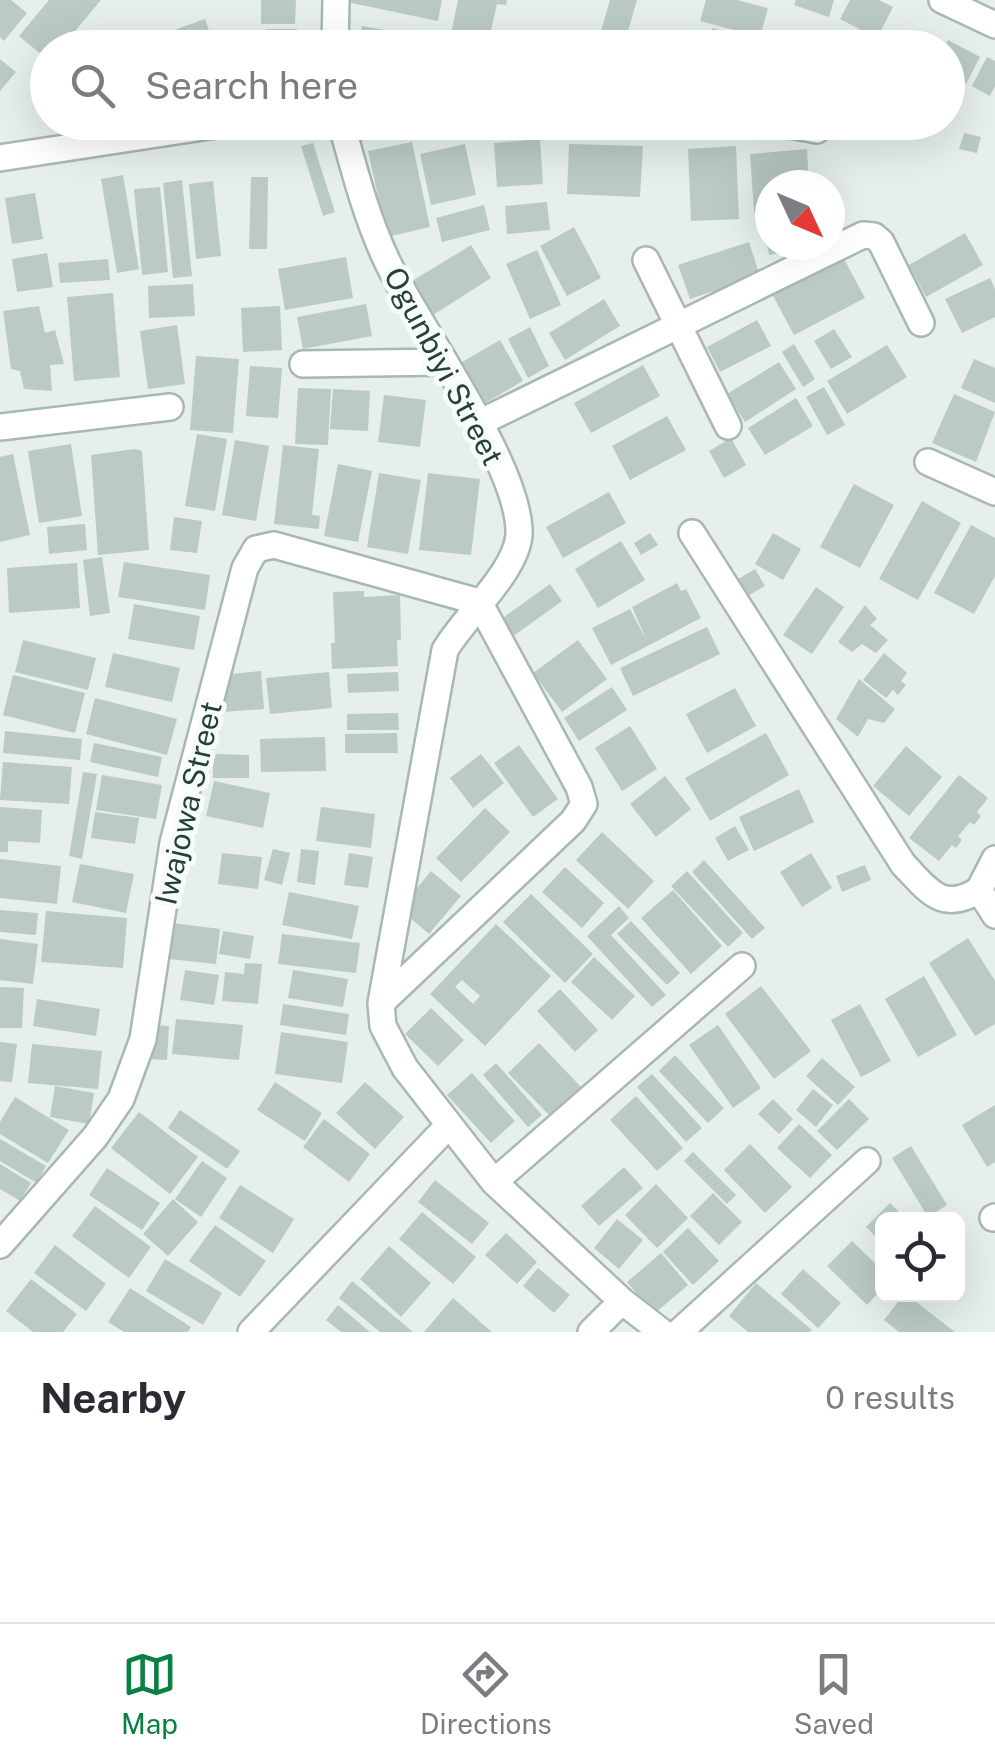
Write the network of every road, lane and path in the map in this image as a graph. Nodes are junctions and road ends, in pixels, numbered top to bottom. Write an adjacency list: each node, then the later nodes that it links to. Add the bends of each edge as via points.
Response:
1 (336, 0): 4 (street)
2 (942, 0): 3 (street)
3 (995, 25)
4 (335, 30)
5 (118, 140): 7 (street)
6 (346, 140): 11 (street, Ogunbiyi Street, via 387,261)
7 (0, 158)
8 (646, 260): 9 (street)
9 (680, 324): 10 (street, via 863,235 882,242); 14 (street); 15 (street)
10 (921, 324)
11 (442, 362): 12 (street); 14 (street, Ogunbiyi Street)
12 (303, 364)
13 (170, 406): 16 (street)
14 (479, 423): 20 (street, Ogunbiyi Street, via 500,465 519,538 507,570)
15 (728, 426)
16 (0, 427)
17 (928, 462): 18 (street)
18 (995, 492)
19 (692, 533): 22 (street, via 903,864 950,902)
20 (479, 602): 25 (street, via 445,650); 25 (street, via 584,804 574,821); 29 (street, Iwajowa Street, via 274,545 256,549 245,568 173,843 138,1054 95,1137)
21 (995, 859): 22 (street)
22 (979, 890): 23 (street)
23 (995, 915)
24 (742, 966): 28 (street)
25 (382, 1003): 26 (street, via 382,1026 393,1049)
26 (448, 1126): 28 (street); 31 (street)
27 (867, 1161): 34 (street)
28 (494, 1182): 30 (street)
29 (0, 1245)
30 (622, 1301): 32 (street); 33 (street)
31 (251, 1332)
32 (590, 1332)
33 (662, 1332)
34 (680, 1332)

